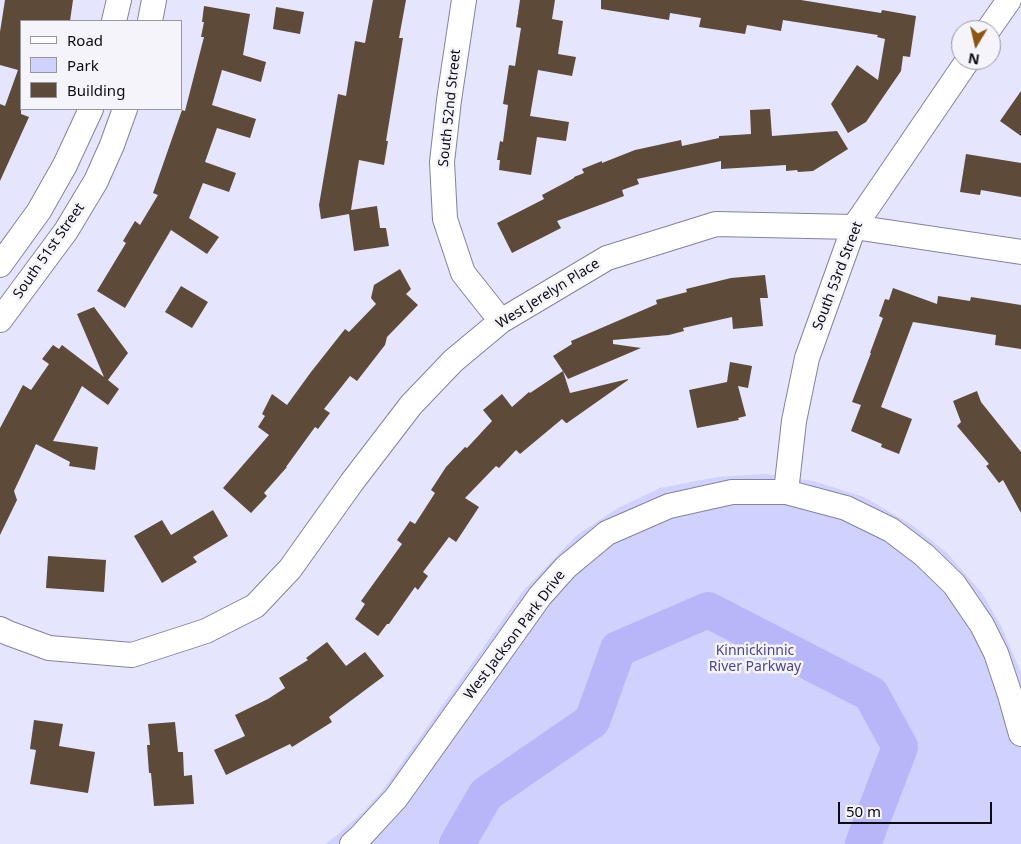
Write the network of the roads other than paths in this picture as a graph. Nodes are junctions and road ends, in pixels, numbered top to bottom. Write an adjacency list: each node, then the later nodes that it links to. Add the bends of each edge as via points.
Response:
1 (119, 0): 5 (street)
2 (154, 0): 6 (street)
3 (464, 0): 17 (street, South 52nd Street, via 442,162 445,219 463,273)
4 (1009, 0): 7 (street)
5 (114, 20)
6 (150, 20)
7 (995, 20)
8 (961, 70): 13 (street, South 53rd Street)
9 (91, 110): 11 (street)
10 (125, 110): 12 (street, South 51st Street)
11 (65, 165): 12 (street); 15 (street, via 39,211)
12 (96, 181): 16 (street, South 51st Street, via 66,231)
13 (854, 226): 14 (street, West Jerelyn Place); 17 (street, West Jerelyn Place, via 716,224 607,258); 18 (street, South 53rd Street, via 807,358 794,421)
14 (1021, 252)
15 (0, 265)
16 (0, 320)
17 (501, 321): 19 (street, West Jerelyn Place, via 453,362 411,405 290,569 255,606 206,631 132,655 49,648)
18 (786, 492): 20 (street, West Jackson Park Drive, via 846,508 891,530 924,554 954,584 982,625 996,653); 21 (street, West Jackson Park Drive, via 732,492 669,506 607,533 572,561 540,596 396,798)
19 (0, 629)
20 (1021, 734)
21 (352, 844)

